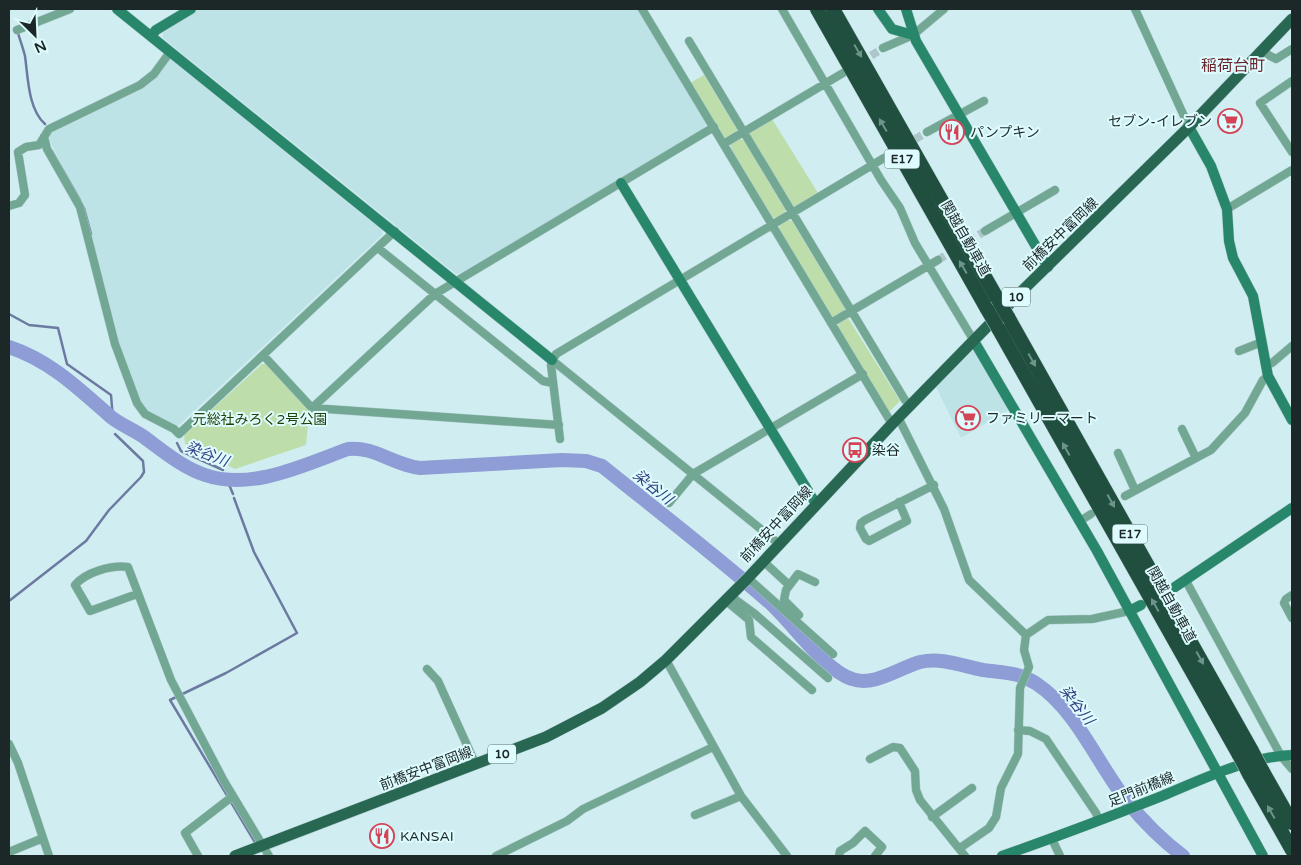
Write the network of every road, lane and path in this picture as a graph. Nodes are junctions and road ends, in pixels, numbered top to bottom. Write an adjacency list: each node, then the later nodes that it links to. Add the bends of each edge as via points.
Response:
1 (70, 9): 13 (street)
2 (117, 9): 15 (street)
3 (191, 9): 15 (street)
4 (642, 9): 26 (street)
5 (782, 9): 23 (street)
6 (817, 9): 107 (highway, 関越自動車道 / E17, one-way to 6, bridge)
7 (834, 9): 107 (highway, 関越自動車道 / E17, one-way to 107, bridge, via 1008,317)
8 (878, 9): 14 (street, via 892,30)
9 (906, 9): 14 (street)
10 (944, 9): 14 (street)
11 (1135, 9): 27 (street)
12 (1292, 19): 19 (main road, 前橋安中富岡線 / 10)
13 (17, 30)
14 (913, 35): 17 (street); 25 (street)
15 (151, 36): 20 (street)
16 (689, 41): 29 (street)
17 (883, 48)
18 (1292, 49): 19 (street, via 1276,59)
19 (1261, 51): 27 (main road, 前橋安中富岡線 / 10)
20 (170, 52): 30 (street, via 154,74 140,85 49,129); 44 (street)
21 (843, 73): 23 (street)
22 (1292, 81): 32 (street, via 1260,103)
23 (825, 84): 29 (street); 34 (street)
24 (984, 101): 25 (street)
25 (958, 113): 28 (street); 40 (street)
26 (714, 127): 31 (street); 36 (street)
27 (1189, 127): 39 (street, via 1211,166); 48 (main road, 前橋安中富岡線 / 10)
28 (927, 132)
29 (743, 133): 31 (street); 41 (street)
30 (44, 137): 38 (street, via 39,145 18,152 25,195 19,203); 58 (street, via 47,149 80,207 118,356 137,404 145,414 179,434)
31 (725, 143): 42 (street)
32 (1292, 152)
33 (884, 158): 34 (street)
34 (873, 165): 41 (street); 47 (street, via 900,208 915,243)
35 (1292, 170): 39 (street)
36 (621, 183): 49 (street); 50 (street)
37 (1055, 190): 40 (street)
38 (9, 206)
39 (1227, 209): 55 (street, via 1233,260 1248,284)
40 (1018, 212): 43 (street); 48 (street)
41 (792, 213): 42 (street); 52 (street)
42 (772, 224): 49 (street); 53 (street)
43 (985, 230)
44 (395, 231): 45 (street); 50 (street)
45 (378, 248): 51 (street); 58 (street)
46 (938, 260): 47 (street)
47 (929, 265): 52 (street); 54 (street)
48 (1048, 267): 54 (main road, 前橋安中富岡線 / 10)
49 (679, 280): 59 (street, via 556,354); 69 (street)
50 (456, 281): 51 (street); 59 (street)
51 (435, 294): 63 (street, via 544,381); 65 (street)
52 (851, 312): 53 (street); 64 (street)
53 (832, 323): 61 (street)
54 (974, 341): 64 (main road, 前橋安中富岡線 / 10); 83 (street)
55 (1262, 342): 57 (street); 60 (street)
56 (1292, 346): 60 (street, via 1272,363)
57 (1239, 351)
58 (262, 355): 65 (street)
59 (552, 360): 63 (street); 74 (street)
60 (1266, 364): 62 (street)
61 (863, 374): 67 (street); 69 (street)
62 (1268, 376): 66 (street); 73 (street, via 1230,432 1211,450)
63 (553, 383): 68 (street)
64 (911, 406): 67 (main road, 前橋安中富岡線 / 10)
65 (312, 408): 68 (street)
66 (1292, 420)
67 (895, 421): 75 (street); 80 (main road, 前橋安中富岡線 / 10)
68 (559, 425): 71 (street)
69 (769, 428): 74 (street); 80 (street)
70 (1182, 430): 73 (street)
71 (560, 439)
72 (1118, 453): 76 (street)
73 (1196, 458): 76 (street)
74 (693, 474): 79 (street); 84 (street)
75 (934, 485): 78 (street); 98 (street, via 969,580)
76 (1135, 490): 77 (street)
77 (1125, 496)
78 (899, 502): 78 (street, via 860,523 866,540 907,521)
79 (670, 503)
80 (816, 504): 84 (main road, 前橋安中富岡線 / 10)
81 (1292, 508): 87 (street)
82 (1091, 514): 83 (street)
83 (1080, 521): 95 (street)
84 (778, 543): 85 (main road, 前橋安中富岡線 / 10)
85 (762, 560): 86 (main road, 前橋安中富岡線 / 10); 89 (street)
86 (747, 579): 93 (main road, 10); 99 (street)
87 (1186, 581): 90 (street); 109 (street)
88 (815, 582): 89 (street, via 798,574)
89 (789, 585): 96 (street, via 784,600)
90 (1175, 587)
91 (137, 594): 91 (street, via 128,567 123,566 102,569 75,585 90,611); 116 (street, via 167,672)
92 (1292, 595): 97 (street, via 1284,603)
93 (729, 596): 100 (main road, 前橋安中富岡線 / 10); 102 (street, via 755,614); 103 (street, via 748,618 751,637)
94 (1141, 605): 95 (street)
95 (1129, 611): 98 (street, via 1092,619 1048,620); 114 (street)
96 (799, 615)
97 (1292, 618)
98 (1026, 634): 104 (street, via 1024,650 1029,671 1020,688)
99 (833, 654)
100 (666, 660): 106 (street); 111 (main road, 前橋安中富岡線 / 10, via 621,696 580,721)
101 (427, 669): 111 (street, via 439,683)
102 (828, 678)
103 (812, 690)
104 (1018, 730): 120 (street, via 1030,731 1046,739); 124 (street, via 1018,754 1001,788 996,817 989,828)
105 (9, 744): 122 (street)
106 (713, 746): 117 (street); 128 (street, via 583,809 567,821)
107 (1245, 753): 113 (highway, 関越自動車道 / E17, bridge)
108 (1292, 755): 109 (street, 足門前橋線)
109 (1280, 756): 112 (street); 114 (street, 足門前橋線)
110 (870, 759): 119 (street, via 893,747 900,748 915,771 917,796)
111 (476, 765): 126 (main road, 前橋安中富岡線 / 10)
112 (1292, 769)
113 (1256, 772): 121 (highway, 関越自動車道 / E17); 125 (highway, 関越自動車道 / E17, one-way to 113)
114 (1218, 774): 120 (street, 足門前橋線); 138 (street)
115 (972, 788): 119 (street)
116 (233, 796): 126 (street); 130 (street, via 185,833)
117 (741, 796): 118 (street); 132 (street)
118 (695, 815)
119 (932, 817): 124 (street)
120 (1099, 821): 123 (street, 足門前橋線)
121 (1292, 823)
122 (43, 838): 127 (street); 129 (street)
123 (1052, 839): 136 (street, 足門前橋線); 137 (street)
124 (960, 848): 135 (street)
125 (1292, 850)
126 (266, 851): 131 (main road, 前橋安中富岡線 / 10)
127 (9, 852)
128 (501, 855)
129 (50, 856)
130 (198, 856)
131 (235, 856)
132 (787, 856)
133 (838, 856): 134 (street, via 865,831 882,847)
134 (875, 856)
135 (965, 856)
136 (1002, 856)
137 (1060, 856)
138 (1263, 856)

